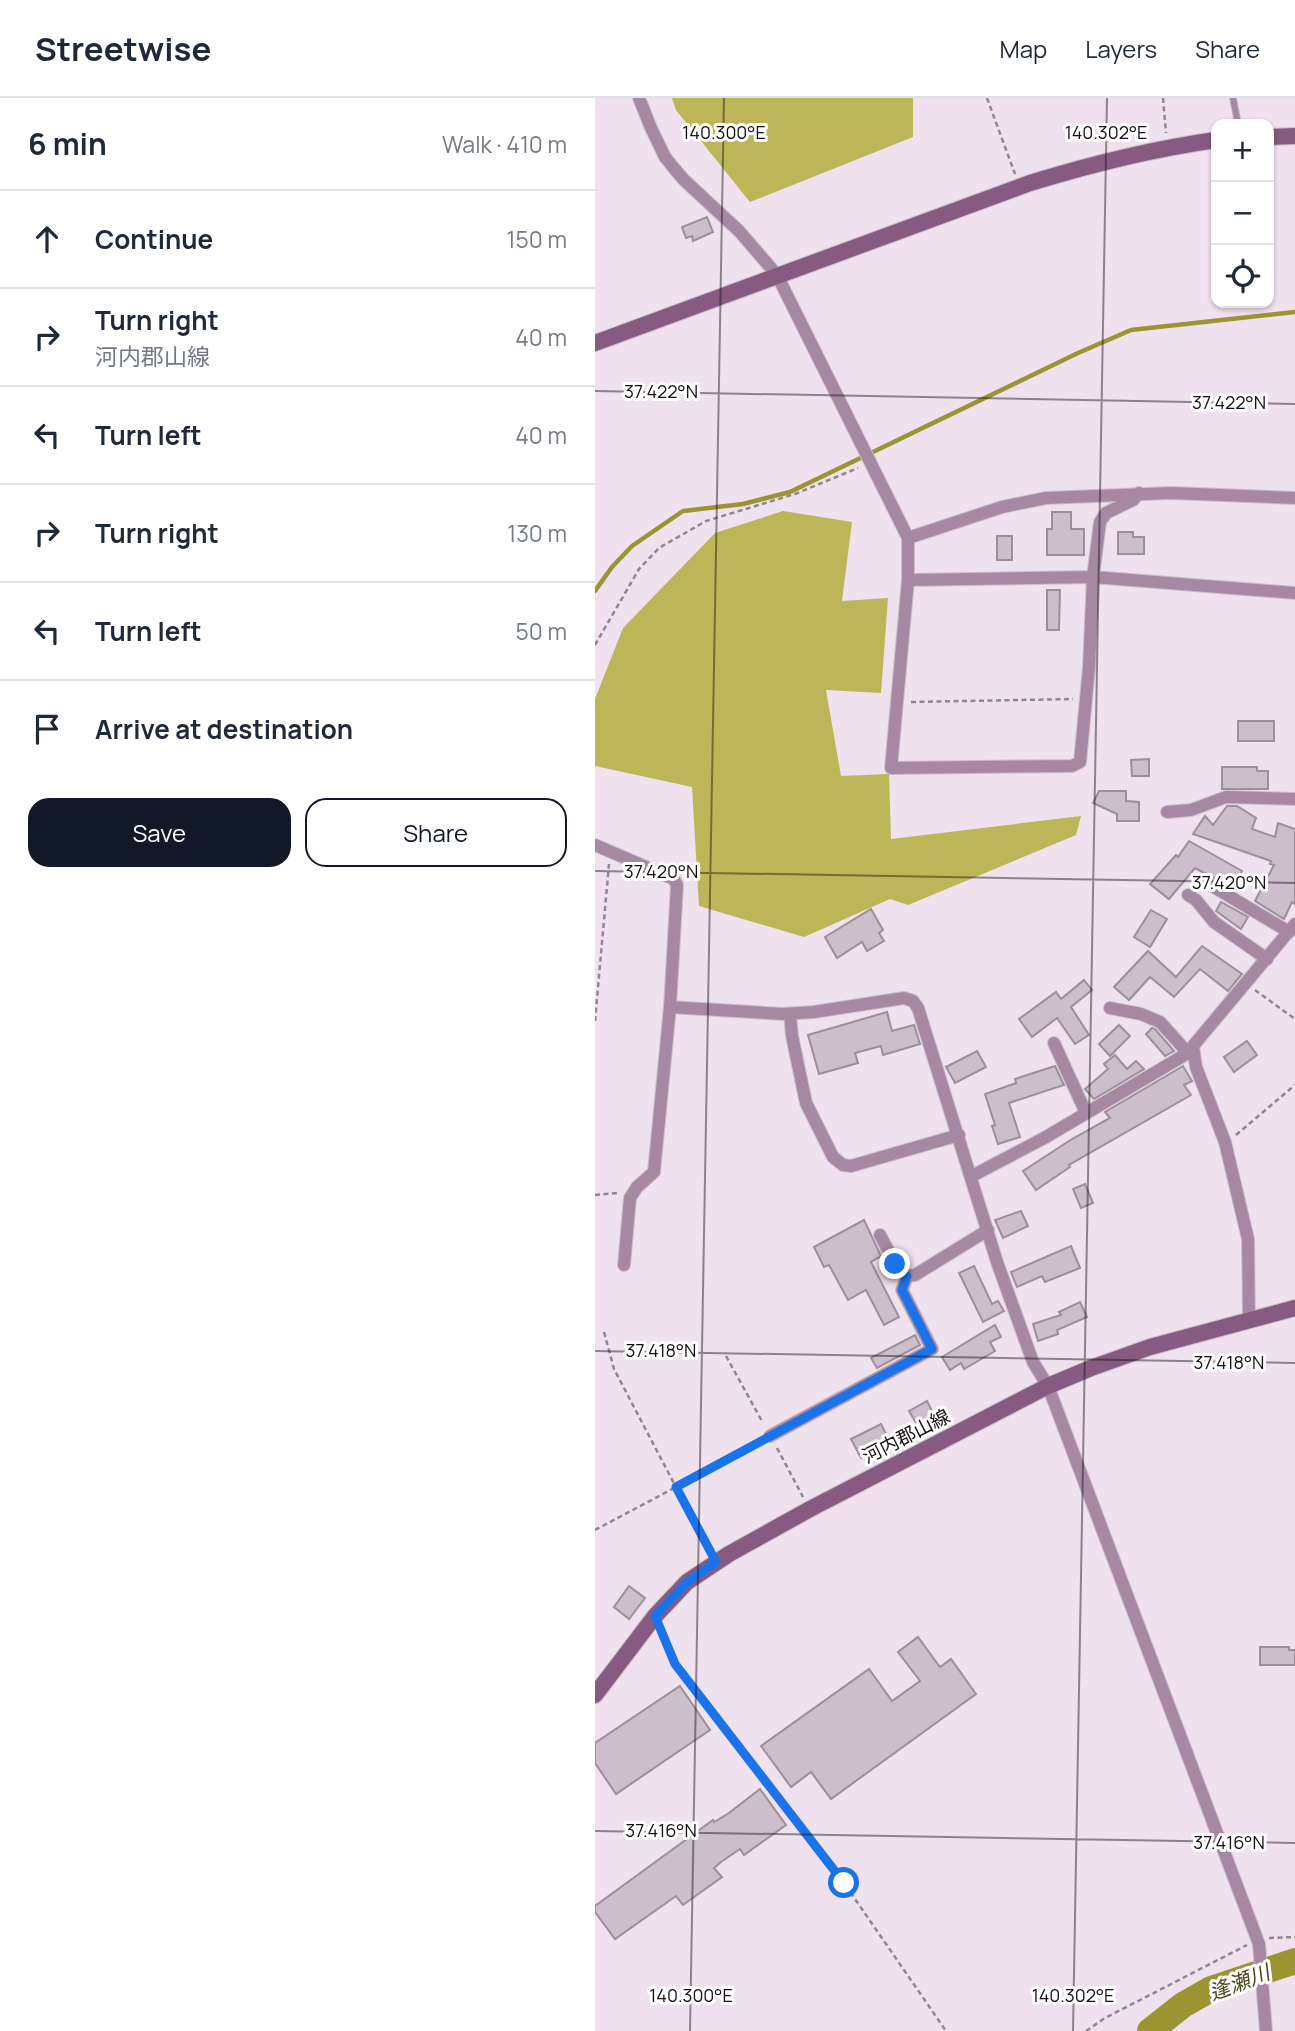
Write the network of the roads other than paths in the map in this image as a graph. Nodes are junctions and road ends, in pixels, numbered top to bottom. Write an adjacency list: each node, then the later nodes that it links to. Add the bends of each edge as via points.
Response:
1 (639, 98): 7 (street, via 665,157)
2 (1233, 98): 3 (lane)
3 (1237, 119)
4 (1295, 136): 5 (main road)
5 (1274, 137)
6 (1211, 141): 7 (main road, via 1097,162)
7 (777, 275): 8 (main road); 11 (street)
8 (595, 343)
9 (1139, 493): 10 (street); 11 (street, via 1026,500); 12 (street, via 1103,516)
10 (1295, 498)
11 (908, 538): 13 (street)
12 (1093, 577): 13 (street); 13 (street, via 1077,765 891,768); 14 (street)
13 (908, 580)
14 (1295, 593)
15 (1295, 799): 16 (street, via 1226,797 1191,810)
16 (1167, 812)
17 (595, 845): 22 (street, via 677,884)
18 (1209, 884): 20 (street)
19 (1188, 895): 21 (street, via 1214,922)
20 (1292, 928): 21 (street)
21 (1267, 959): 26 (street, via 1202,1032)
22 (670, 1007): 24 (street); 32 (street, via 654,1172 630,1198)
23 (1110, 1008): 26 (street, via 1160,1022)
24 (790, 1014): 28 (street, via 904,998 913,1001); 28 (street, via 806,1103 838,1163 851,1166)
25 (1054, 1043): 27 (street)
26 (1190, 1052): 27 (street); 35 (street, via 1225,1142 1248,1239)
27 (1086, 1113): 29 (street)
28 (959, 1135): 29 (street)
29 (972, 1176): 30 (street)
30 (988, 1230): 33 (street); 36 (street, via 1033,1362)
31 (880, 1235): 33 (street, via 898,1269)
32 (624, 1265)
33 (907, 1276): 37 (street, via 902,1290 932,1349)
34 (1295, 1308): 35 (main road, 河内郡山線)
35 (1249, 1321): 36 (main road, 河内郡山線, via 1150,1347)
36 (1048, 1386): 38 (main road, 河内郡山線, via 716,1562 687,1582 655,1616); 39 (street, via 1258,1942)
37 (771, 1436)
38 (595, 1695)
39 (1266, 2031)

